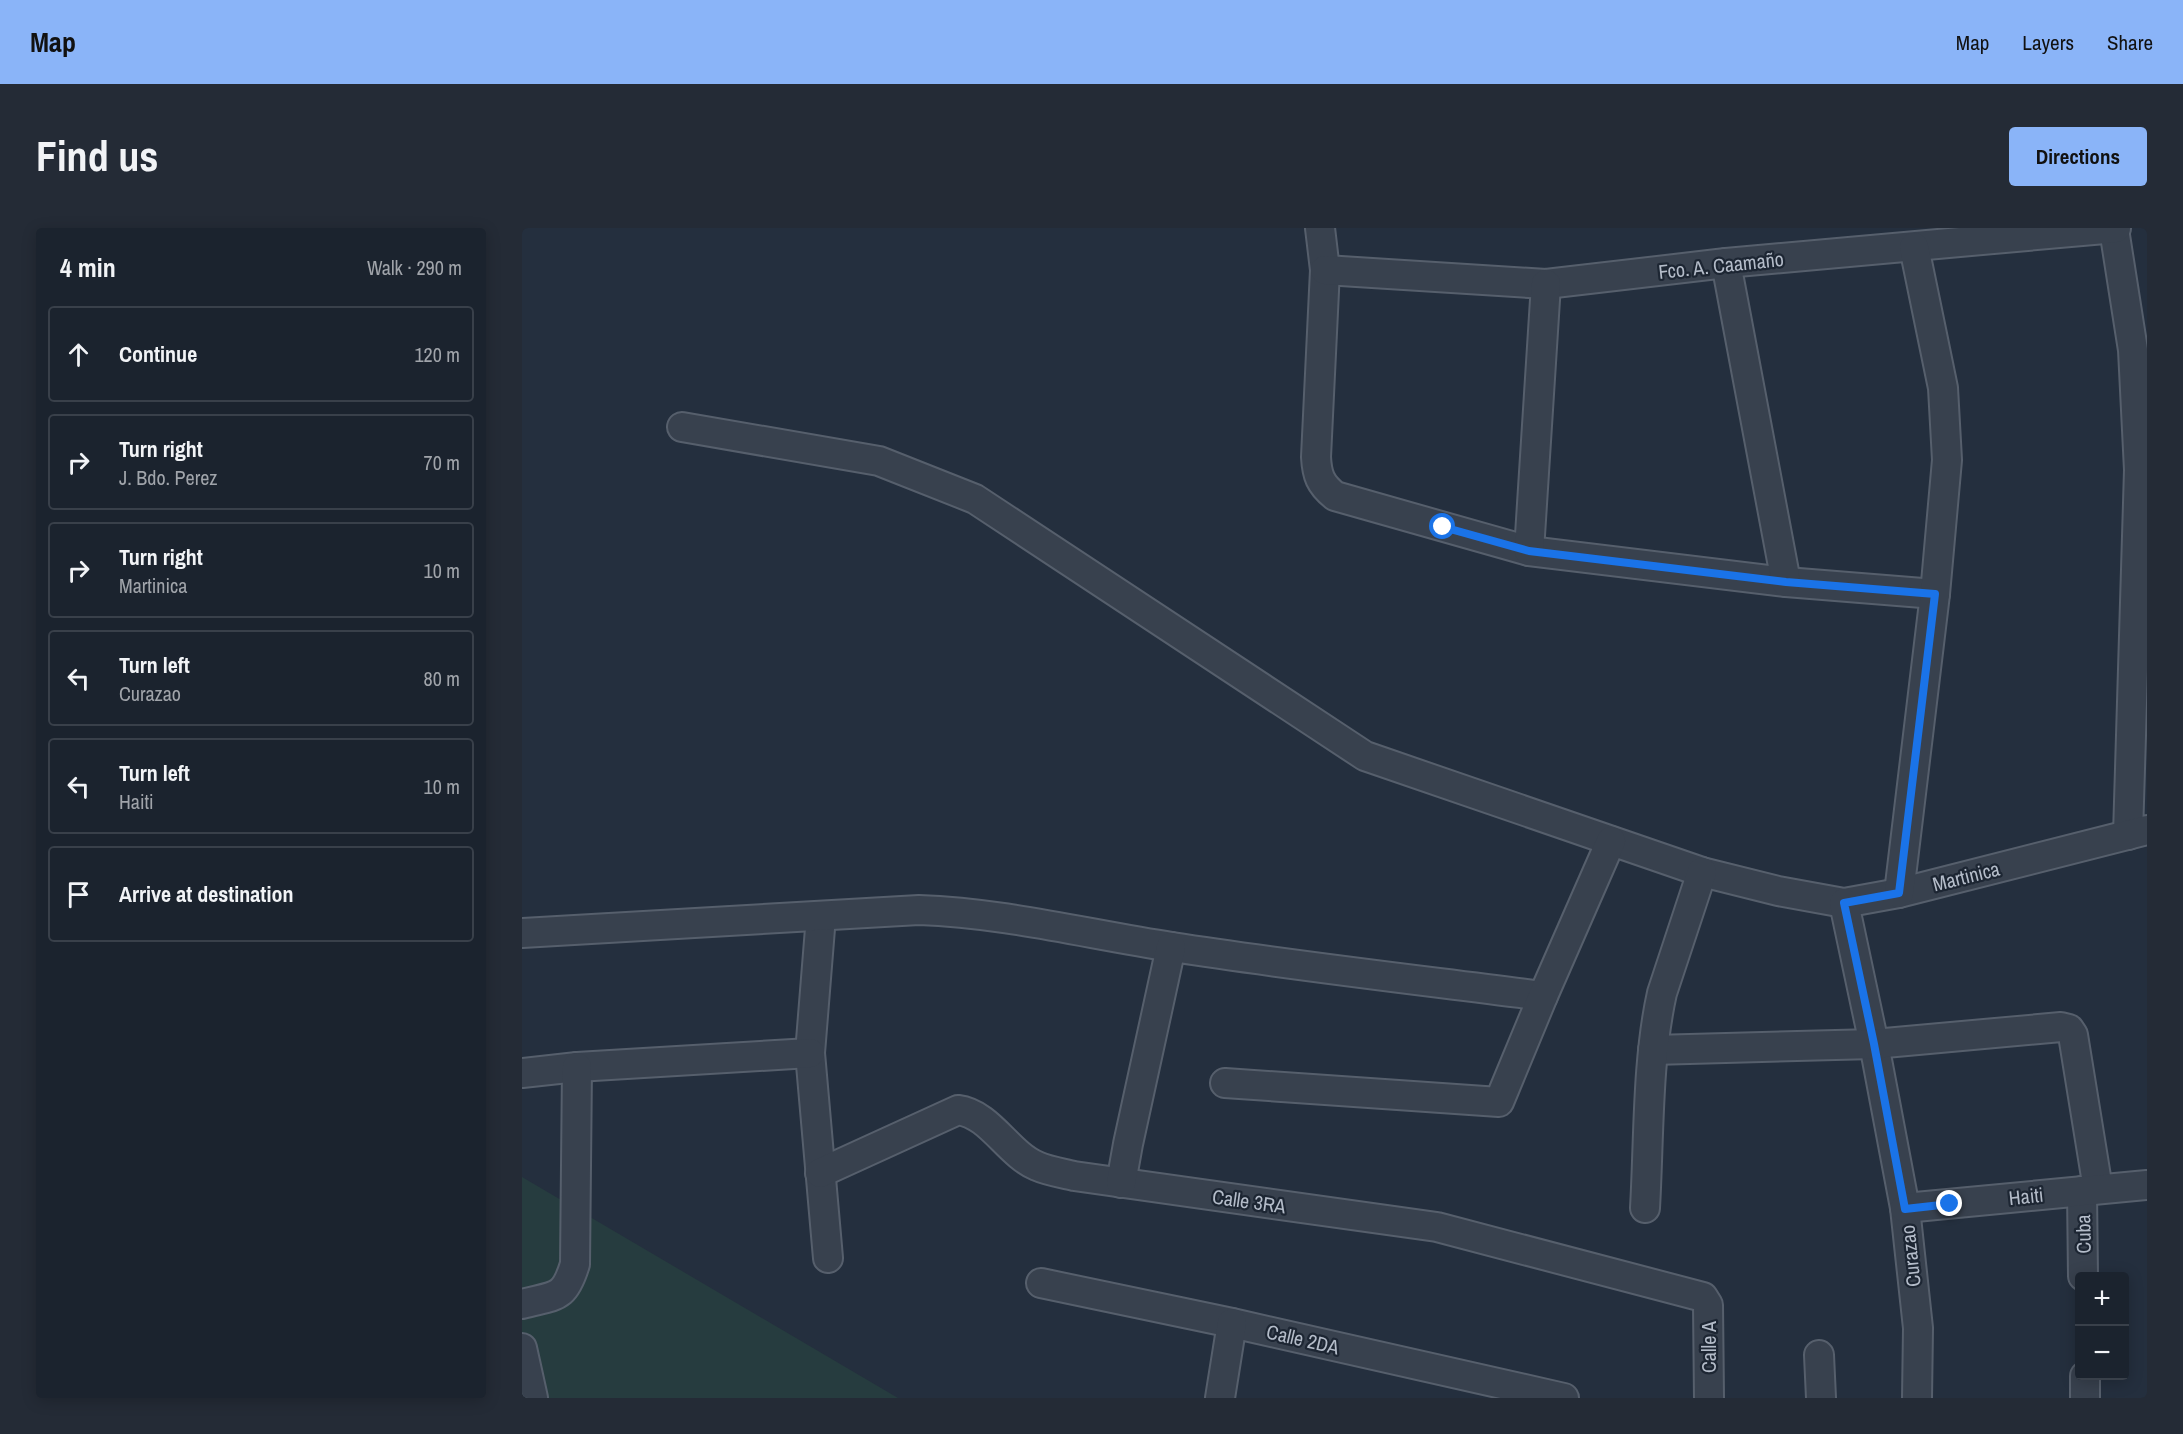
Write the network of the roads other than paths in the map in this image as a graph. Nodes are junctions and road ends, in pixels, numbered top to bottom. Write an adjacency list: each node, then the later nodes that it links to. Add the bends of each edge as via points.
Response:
1 (1320, 228): 5 (street)
2 (2115, 228): 3 (street, Fco. A. Caamaño); 11 (street, via 2133,350 2139,470)
3 (1914, 247): 4 (street, Fco. A. Caamaño); 10 (street, via 1943,400 1947,460)
4 (1726, 263): 6 (street, Fco. A. Caamaño); 9 (street)
5 (1326, 270): 6 (street, Fco. A. Caamaño); 8 (street, via 1316,457 1317,476 1324,487 1335,496)
6 (1546, 284): 8 (street)
7 (682, 427): 12 (street, Martinica, via 879,461 975,499 1365,756)
8 (1529, 551): 9 (street)
9 (1786, 582): 10 (street)
10 (1935, 594): 14 (street)
11 (2138, 832): 14 (street, Martinica)
12 (1611, 842): 13 (street, Martinica); 19 (street)
13 (1702, 872): 15 (street, Martinica); 21 (street, via 1662,993)
14 (1899, 893): 15 (street, Martinica)
15 (1844, 903): 20 (street, Curazao)
16 (821, 916): 17 (street); 18 (street, via 950,911); 22 (street)
17 (522, 933)
18 (1171, 947): 19 (street); 27 (street)
19 (1543, 996): 25 (street, via 1499,1102)
20 (1874, 1044): 21 (street); 29 (street, Cuba, via 2069,1029 2073,1035); 31 (street, Curazao)
21 (1653, 1050): 30 (street)
22 (810, 1053): 23 (street); 26 (street)
23 (577, 1067): 24 (street); 36 (street, via 575,1264 569,1284 559,1294)
24 (522, 1073)
25 (1225, 1083)
26 (820, 1173): 27 (street, Calle 3RA, via 958,1110 971,1112 1036,1166); 32 (street)
27 (1121, 1183): 35 (street, Calle 3RA, via 1437,1227)
28 (2147, 1185): 29 (street, Haiti)
29 (2090, 1190): 31 (street, Haiti); 33 (street, Cuba)
30 (1645, 1208)
31 (1905, 1209): 46 (street, Curazao, via 1918,1328)
32 (828, 1258)
33 (2083, 1272)
34 (1041, 1283): 37 (street, Calle 2DA)
35 (1703, 1297): 44 (street, Calle A, via 1708,1305)
36 (522, 1304)
37 (1232, 1323): 42 (street); 43 (street, Calle 2DA)
38 (522, 1348): 41 (street)
39 (1819, 1355): 45 (street)
40 (2085, 1380): 47 (street)
41 (533, 1398)
42 (1220, 1398)
43 (1564, 1398)
44 (1709, 1398)
45 (1821, 1398)
46 (1917, 1398)
47 (2085, 1398)

